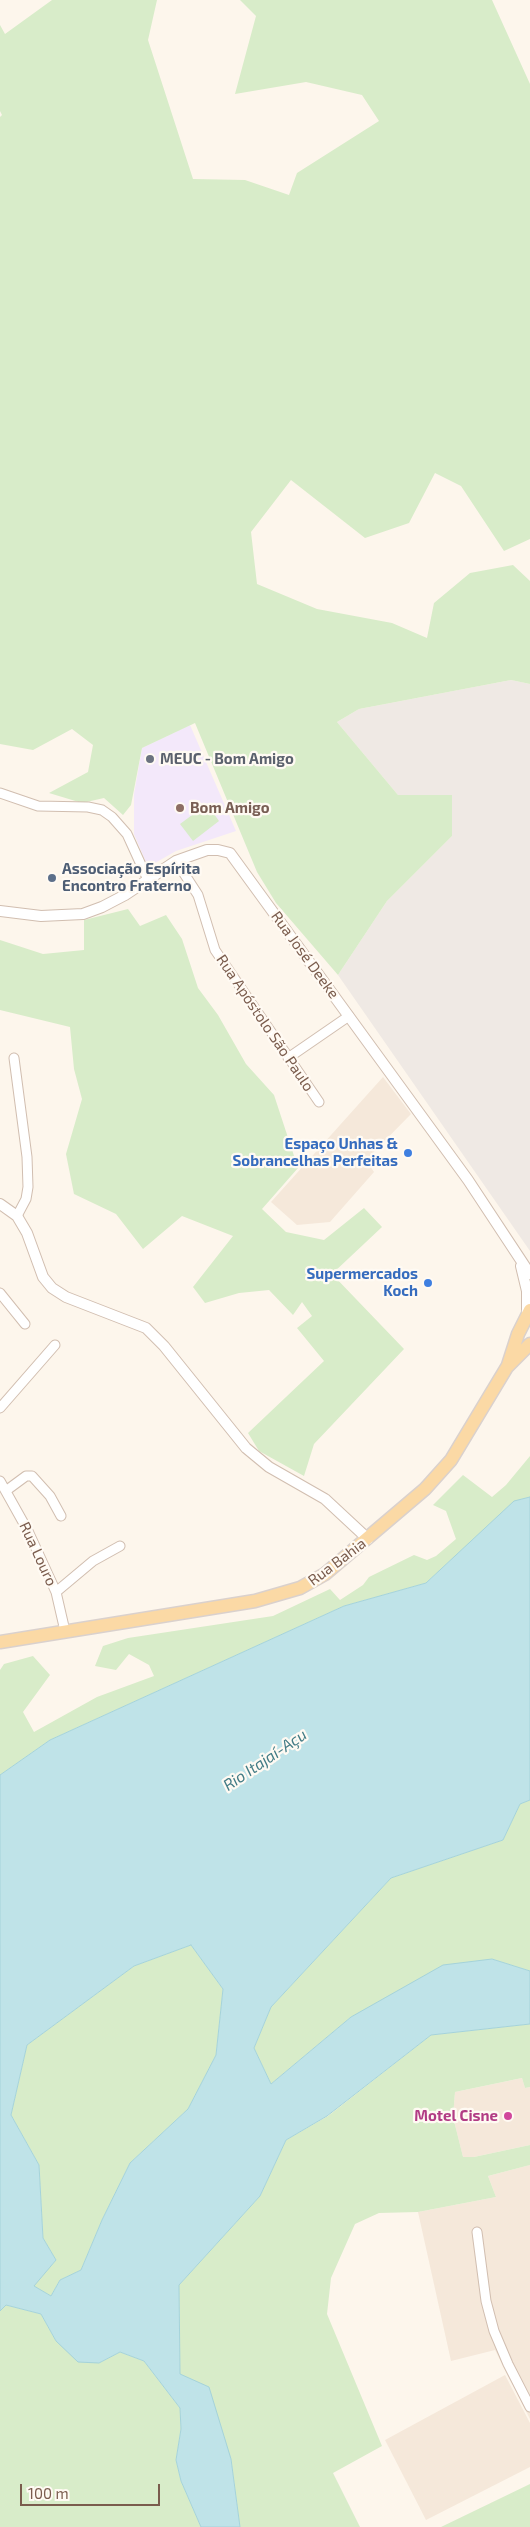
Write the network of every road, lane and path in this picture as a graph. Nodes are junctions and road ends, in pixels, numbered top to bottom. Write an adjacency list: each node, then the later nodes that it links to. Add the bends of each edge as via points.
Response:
1 (0, 793): 3 (street, via 38,806 102,810 112,816 127,834)
2 (176, 862): 3 (street, Rua José Deeke); 5 (street, Rua José Deeke, via 207,850 230,854); 7 (street, Rua Apóstolo São Paulo, via 198,895 215,950)
3 (148, 880): 4 (street, Rua José Deeke, via 102,908 83,914 41,916)
4 (0, 911)
5 (349, 1016): 7 (street); 11 (street, Rua José Deeke, via 468,1180)
6 (14, 1058): 10 (street, via 28,1187)
7 (288, 1058): 8 (street, Rua Apóstolo São Paulo)
8 (319, 1102)
9 (0, 1204): 10 (street)
10 (17, 1216): 23 (street, via 52,1288 66,1298 146,1328 246,1448 270,1467 325,1500)
11 (520, 1260): 12 (street, Rua José Deeke); 14 (street, Rua José Deeke)
12 (530, 1274)
13 (0, 1293): 15 (street)
14 (529, 1318): 18 (main road, Rua Bahia, via 518,1334)
15 (25, 1324)
16 (530, 1344): 18 (main road, Rua Bahia)
17 (55, 1345): 19 (street)
18 (507, 1368): 23 (main road, Rua Bahia, via 451,1460 425,1489)
19 (0, 1408)
20 (0, 1480): 21 (street, Rua Louro)
21 (7, 1490): 22 (street, via 26,1476 32,1476 50,1496); 25 (street, Rua Louro)
22 (61, 1516)
23 (368, 1539): 26 (main road, Rua Bahia, via 325,1574 277,1597)
24 (120, 1546): 25 (street, via 93,1561)
25 (56, 1592): 26 (street, Rua Louro)
26 (65, 1631): 27 (main road, Rua Bahia)
27 (0, 1642)
28 (477, 2232): 29 (street, via 486,2301 494,2331)
29 (530, 2407)

